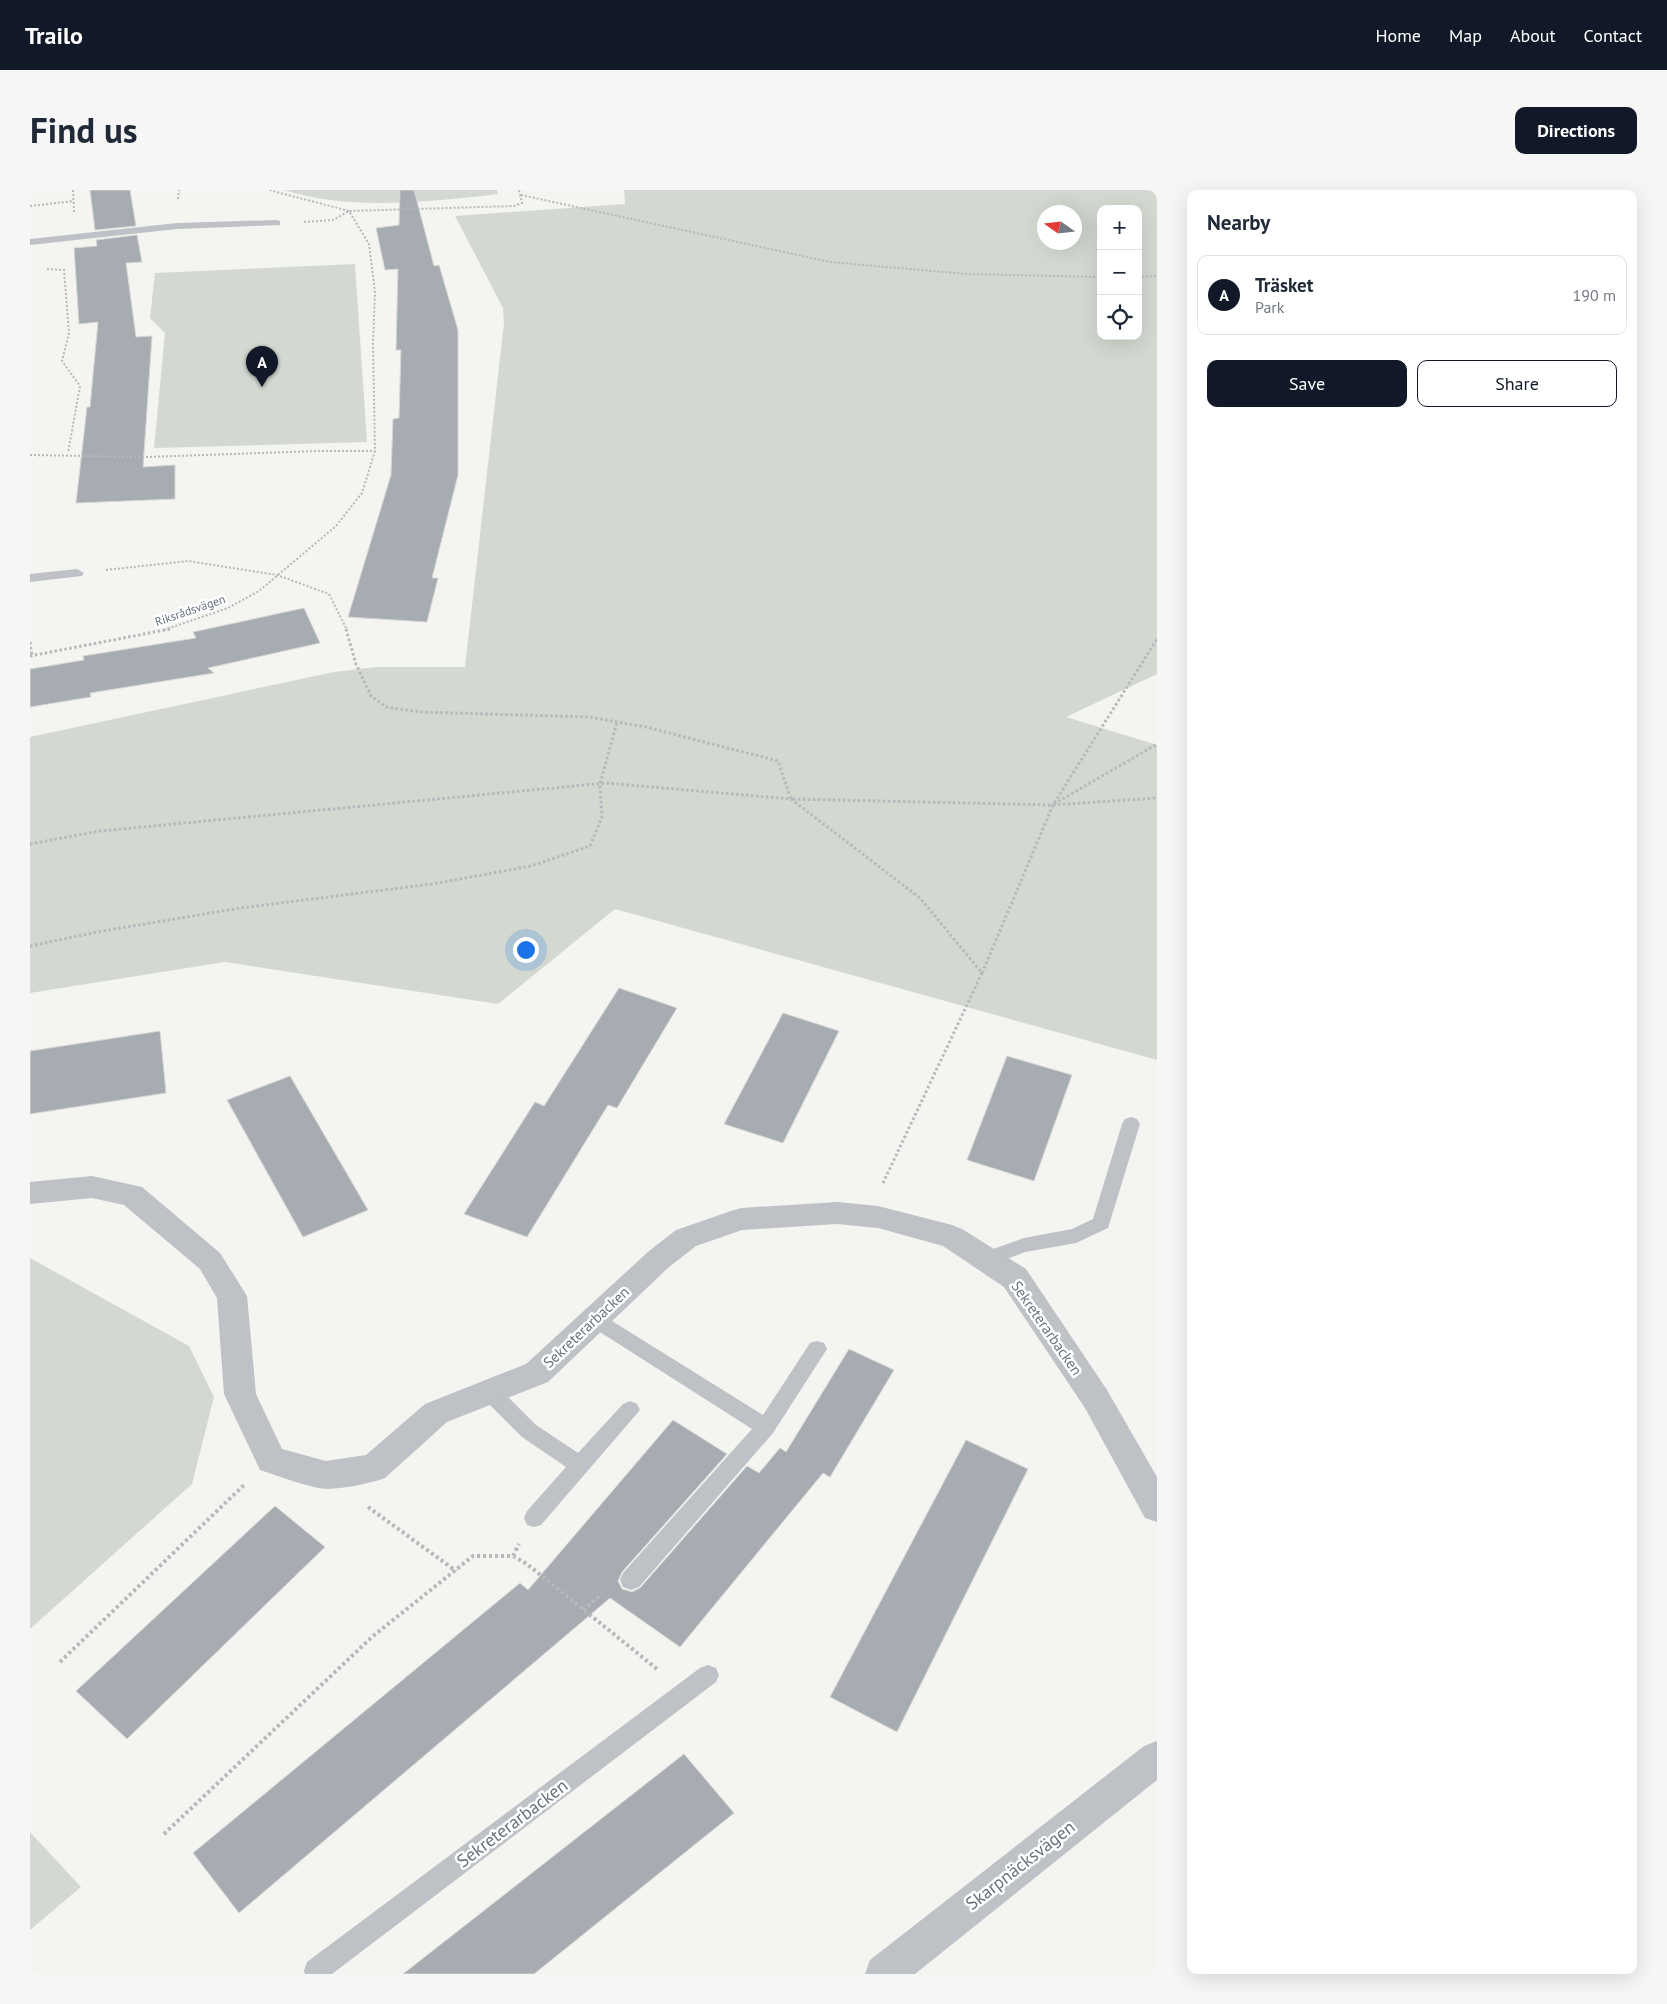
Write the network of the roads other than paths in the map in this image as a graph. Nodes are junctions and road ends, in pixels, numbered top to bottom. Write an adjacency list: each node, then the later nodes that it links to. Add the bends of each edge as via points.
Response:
1 (276, 224): 2 (lane, via 177,226)
2 (32, 242)
3 (77, 573): 4 (lane)
4 (30, 578)
5 (1131, 1124): 7 (lane, via 1101,1223 1076,1236 1024,1245)
6 (30, 1193): 10 (street, Sekreterarbacken, via 92,1187 132,1195 210,1261 232,1296 240,1394 272,1460 326,1475 374,1468 436,1413)
7 (986, 1259): 8 (street, Sekreterarbacken, via 952,1237 878,1216 837,1213 741,1220 686,1238); 14 (street, Sekreterarbacken, via 1014,1278 1096,1399)
8 (596, 1319): 10 (street, Sekreterarbacken, via 537,1373); 12 (lane)
9 (817, 1349): 12 (lane)
10 (490, 1392): 13 (lane, via 528,1431)
11 (630, 1410): 13 (lane)
12 (766, 1427): 16 (lane)
13 (580, 1466): 15 (lane)
14 (1157, 1508)
15 (534, 1518)
16 (630, 1580)
17 (708, 1675): 19 (lane, Sekreterarbacken)
18 (1157, 1758): 20 (street, Skarpnäcksvägen)
19 (316, 1971)
20 (884, 1974)

